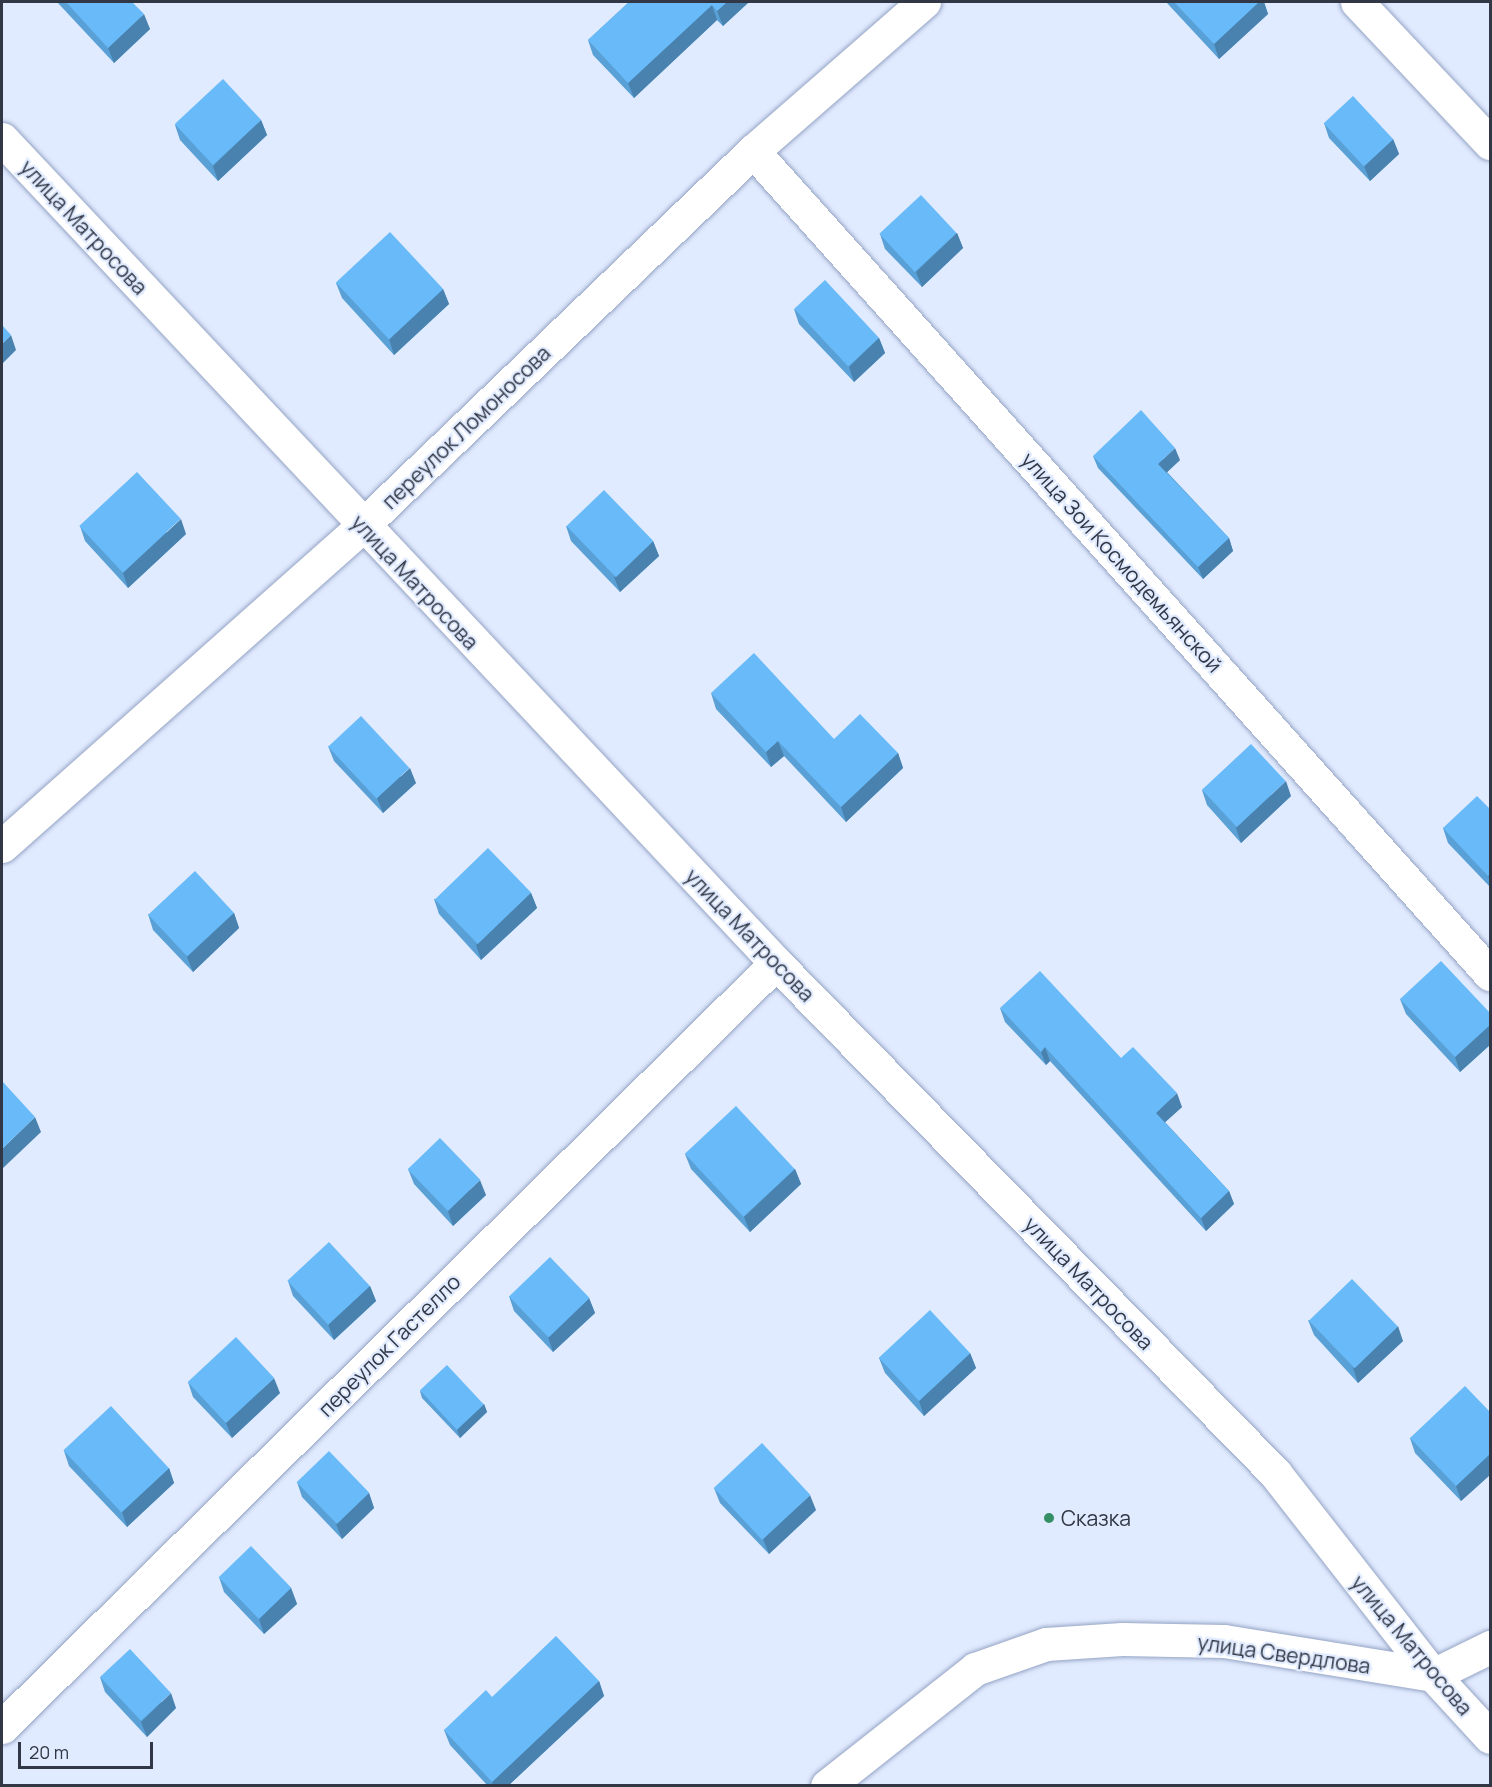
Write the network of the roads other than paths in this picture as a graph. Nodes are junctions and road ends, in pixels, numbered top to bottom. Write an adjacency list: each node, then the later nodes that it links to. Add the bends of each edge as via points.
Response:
1 (924, 2): 5 (street, переулок Ломоносова)
2 (1357, 2): 4 (street)
3 (2, 139): 6 (street, улица Матросова)
4 (1491, 143)
5 (753, 151): 6 (street, переулок Ломоносова); 9 (street, улица Зои Космодемьянской)
6 (362, 526): 7 (street, переулок Ломоносова); 8 (street, улица Матросова)
7 (2, 846)
8 (776, 963): 11 (street, улица Матросова, via 1275,1473); 12 (street, переулок Гастелло)
9 (1491, 974)
10 (1491, 1647): 11 (street)
11 (1433, 1675): 13 (street, улица Матросова); 14 (street, улица Свердлова, via 1224,1641 1122,1639 1046,1644 975,1670)
12 (2, 1727)
13 (1491, 1737)
14 (827, 1785)

